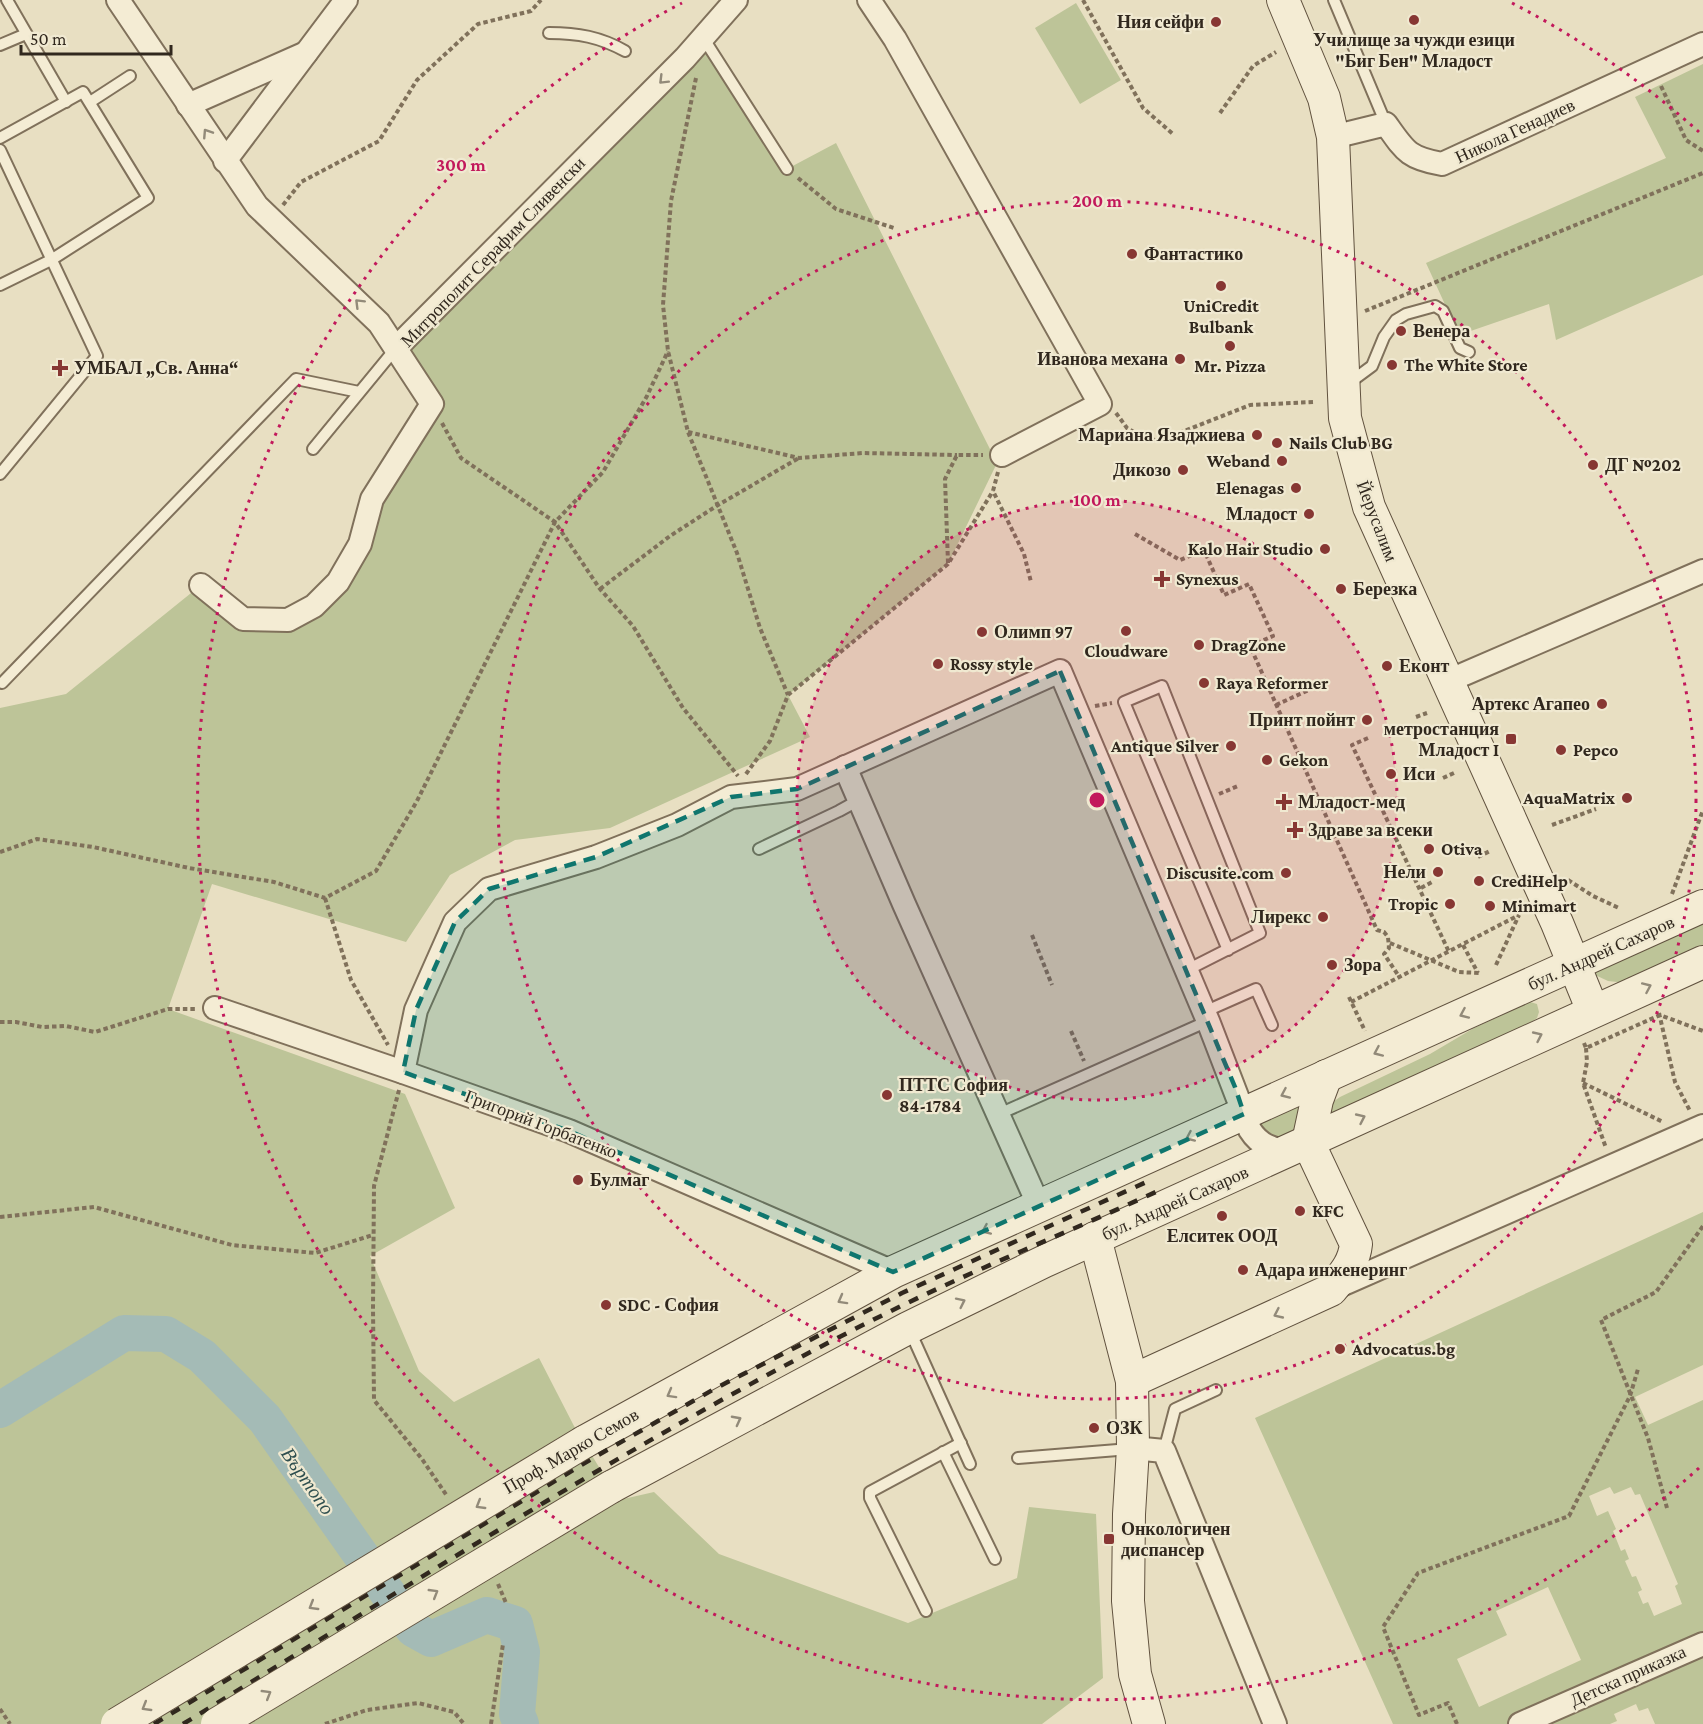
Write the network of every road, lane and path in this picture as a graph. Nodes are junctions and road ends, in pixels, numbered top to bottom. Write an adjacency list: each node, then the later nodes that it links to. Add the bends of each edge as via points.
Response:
1 (7, 0): 11 (lane)
2 (118, 0): 22 (street)
3 (346, 0): 17 (street)
4 (541, 0): 33 (path, via 531,11 478,24 417,80 380,141 301,182)
5 (736, 0): 12 (street, Митрополит Серафим Сливенски)
6 (869, 0): 49 (street, via 900,48 1100,404)
7 (1083, 0): 25 (path, via 1143,108)
8 (1283, 0): 26 (main road, Йерусалим, via 1324,98)
9 (1334, 0): 24 (lane)
10 (549, 33): 15 (lane, via 590,36)
11 (26, 34): 14 (lane); 20 (lane)
12 (704, 39): 31 (lane); 38 (street, Митрополит Серафим Сливенски, one-way to 38); 39 (path, via 671,201 663,305)
13 (1703, 44): 18 (street, Никола Генадиев)
14 (0, 45)
15 (625, 51)
16 (1276, 52): 23 (path, via 1253,66)
17 (307, 53): 22 (street); 30 (street)
18 (1653, 67): 24 (street, Никола Генадиев, via 1442,164 1422,161 1405,151); 29 (path, via 1686,140)
19 (130, 75): 21 (lane)
20 (66, 102): 21 (lane, via 84,92); 27 (lane)
21 (90, 102): 35 (lane, via 148,198)
22 (188, 105): 30 (street, one-way to 22)
23 (1220, 112)
24 (1386, 124): 26 (street)
25 (1173, 134)
26 (1333, 137): 41 (main road, Йерусалим)
27 (0, 138)
28 (0, 150): 35 (lane)
29 (1703, 152)
30 (225, 161): 33 (street, via 257,206)
31 (787, 169): 34 (path, via 836,209)
32 (1703, 173): 37 (path)
33 (273, 219): 38 (street, one-way to 33, via 379,323)
34 (894, 228)
35 (51, 260): 36 (lane); 51 (lane, via 97,356)
36 (0, 285)
37 (1364, 311)
38 (396, 348): 42 (lane); 44 (street, Митрополит Серафим Сливенски)
39 (668, 351): 46 (path); 54 (path, via 603,472)
40 (1469, 352): 41 (lane, via 1460,348 1443,311 1436,306 1421,309 1396,320 1372,366)
41 (1342, 388): 61 (main road, Йерусалим, via 1345,418 1369,507)
42 (359, 392): 47 (lane); 62 (lane, via 296,379)
43 (1312, 402): 45 (path, via 1250,405 1159,441 1127,428)
44 (432, 404): 54 (path, via 461,458); 59 (street, via 372,499 360,544 339,582 314,606 288,620 243,619)
45 (1118, 415)
46 (688, 432): 50 (path); 53 (path)
47 (313, 448)
48 (957, 455): 49 (path); 50 (path, via 863,453); 56 (path, via 945,479)
49 (1002, 455): 52 (path)
50 (799, 459): 53 (path)
51 (0, 474)
52 (993, 491): 56 (path); 58 (path, via 1024,554)
53 (718, 505): 60 (path); 64 (path, via 760,628)
54 (555, 522): 60 (path); 89 (path, via 417,801 376,871)
55 (1135, 534): 65 (path, via 1180,560 1204,550 1224,595 1250,584 1273,636 1250,646)
56 (948, 564): 64 (path)
57 (1703, 571): 61 (street)
58 (1030, 582)
59 (201, 585)
60 (600, 589): 68 (path, via 633,626 683,708)
61 (1448, 681): 101 (main road, Йерусалим)
62 (2, 683)
63 (1324, 683): 65 (path)
64 (788, 695): 75 (path, via 770,741)
65 (1276, 705): 70 (path)
66 (1426, 713): 67 (path)
67 (1416, 717)
68 (705, 735)
69 (1368, 738): 78 (path, via 1352,745)
70 (1300, 758): 71 (path); 94 (path, via 1377,930 1384,932)
71 (1283, 766)
72 (845, 767): 77 (street); 102 (street, via 1059,671); 117 (street, via 798,789 731,797 677,825 596,857 489,889 455,922 416,1010)
73 (1454, 773): 74 (path)
74 (1443, 778)
75 (741, 779)
76 (1395, 799): 78 (path)
77 (859, 800): 82 (lane); 121 (street)
78 (1381, 806): 88 (path)
79 (1596, 809): 81 (path)
80 (1703, 810): 90 (path)
81 (1552, 825)
82 (759, 849)
83 (1490, 851): 85 (path)
84 (0, 852): 89 (path, via 37,840 93,847 274,882)
85 (1478, 857)
86 (1568, 880): 92 (path)
87 (1432, 882): 88 (path)
88 (1421, 888): 97 (path)
89 (324, 898): 117 (path, via 351,980)
90 (1670, 900)
91 (1703, 906): 101 (main road, бул. Андрей Сахаров)
92 (1619, 908)
93 (1032, 935): 104 (path)
94 (1390, 943): 98 (path); 103 (path, via 1384,954)
95 (1463, 945): 97 (path); 98 (path, via 1479,973 1459,972); 100 (path, via 1519,915)
96 (1228, 950): 96 (lane, via 1125,702 1162,686 1260,933); 102 (lane)
97 (1449, 952): 98 (path)
98 (1433, 960): 103 (path)
99 (1703, 963): 111 (main road, бул. Андрей Сахаров, one-way to 99)
100 (1496, 965)
101 (1575, 965): 111 (main road, Йерусалим); 119 (main road, бул. Андрей Сахаров, one-way to 119)
102 (1187, 970): 109 (street)
103 (1400, 978): 106 (path)
104 (1052, 985)
105 (1349, 997): 106 (path)
106 (1351, 1002): 115 (path)
107 (215, 1008): 110 (path, via 168,1009 95,1032); 117 (street, Григорий Горбатенко)
108 (1660, 1015): 114 (path); 116 (path); 123 (path, via 1675,1082)
109 (1206, 1016): 112 (lane, via 1256,989); 118 (lane); 122 (street)
110 (0, 1022)
111 (1587, 1024): 116 (path); 124 (main road, бул. Андрей Сахаров, one-way to 111)
112 (1272, 1025)
113 (1071, 1031): 118 (path)
114 (1703, 1031)
115 (1369, 1040)
116 (1586, 1048): 120 (path)
117 (403, 1072): 129 (path, via 374,1186); 131 (street, Григорий Горбатенко, via 569,1131)
118 (1089, 1073): 121 (lane)
119 (1326, 1076): 122 (main road, бул. Андрей Сахаров, one-way to 122); 124 (main road)
120 (1583, 1083): 123 (path, via 1664,1122); 125 (path)
121 (999, 1114): 126 (street)
122 (1244, 1114): 124 (street, via 1250,1130 1268,1148); 126 (main road, бул. Андрей Сахаров, one-way to 126)
123 (1701, 1127): 125 (street)
124 (1303, 1151): 130 (main road, бул. Андрей Сахаров); 132 (main road, via 1356,1244 1350,1267)
125 (1612, 1166): 132 (street)
126 (1039, 1206): 131 (main road, Проф. Марко Семов, one-way to 131)
127 (0, 1217): 129 (path, via 94,1207 232,1245 315,1253)
128 (1703, 1226): 137 (path, via 1656,1292 1601,1320)
129 (373, 1235): 144 (path, via 374,1400)
130 (1095, 1238): 133 (main road, one-way to 130); 135 (main road, бул. Андрей Сахаров)
131 (893, 1272): 154 (main road, Проф. Марко Семов, one-way to 154, bridge, via 584,1442)
132 (1331, 1290): 135 (main road, one-way to 135)
133 (908, 1328): 138 (lane); 155 (main road, one-way to 133, bridge, via 611,1487)
134 (1638, 1369): 137 (path)
135 (1132, 1381): 139 (main road, бул. Андрей Сахаров)
136 (1216, 1390): 140 (lane, via 1175,1409)
137 (1630, 1396): 145 (path, via 1648,1438); 161 (path, via 1569,1516 1418,1573 1383,1627 1419,1715 1448,1703)
138 (961, 1443): 141 (lane); 143 (lane)
139 (1133, 1448): 140 (street); 142 (lane); 159 (main road, бул. Андрей Сахаров, via 1128,1601 1136,1674)
140 (1164, 1451): 160 (street)
141 (943, 1452): 146 (lane); 149 (lane, via 870,1492)
142 (1018, 1458)
143 (970, 1464)
144 (451, 1501)
145 (1667, 1508)
146 (995, 1559)
147 (495, 1576): 148 (path)
148 (506, 1603)
149 (926, 1611)
150 (503, 1644): 158 (path)
151 (1703, 1644): 162 (street, Детска приказка)
152 (0, 1709): 153 (path)
153 (10, 1724)
154 (117, 1724)
155 (217, 1724)
156 (325, 1724): 157 (path, via 367,1710 418,1703 454,1712)
157 (465, 1724)
158 (491, 1724)
159 (1149, 1724)
160 (1275, 1724)
161 (1457, 1724)
162 (1520, 1724)

